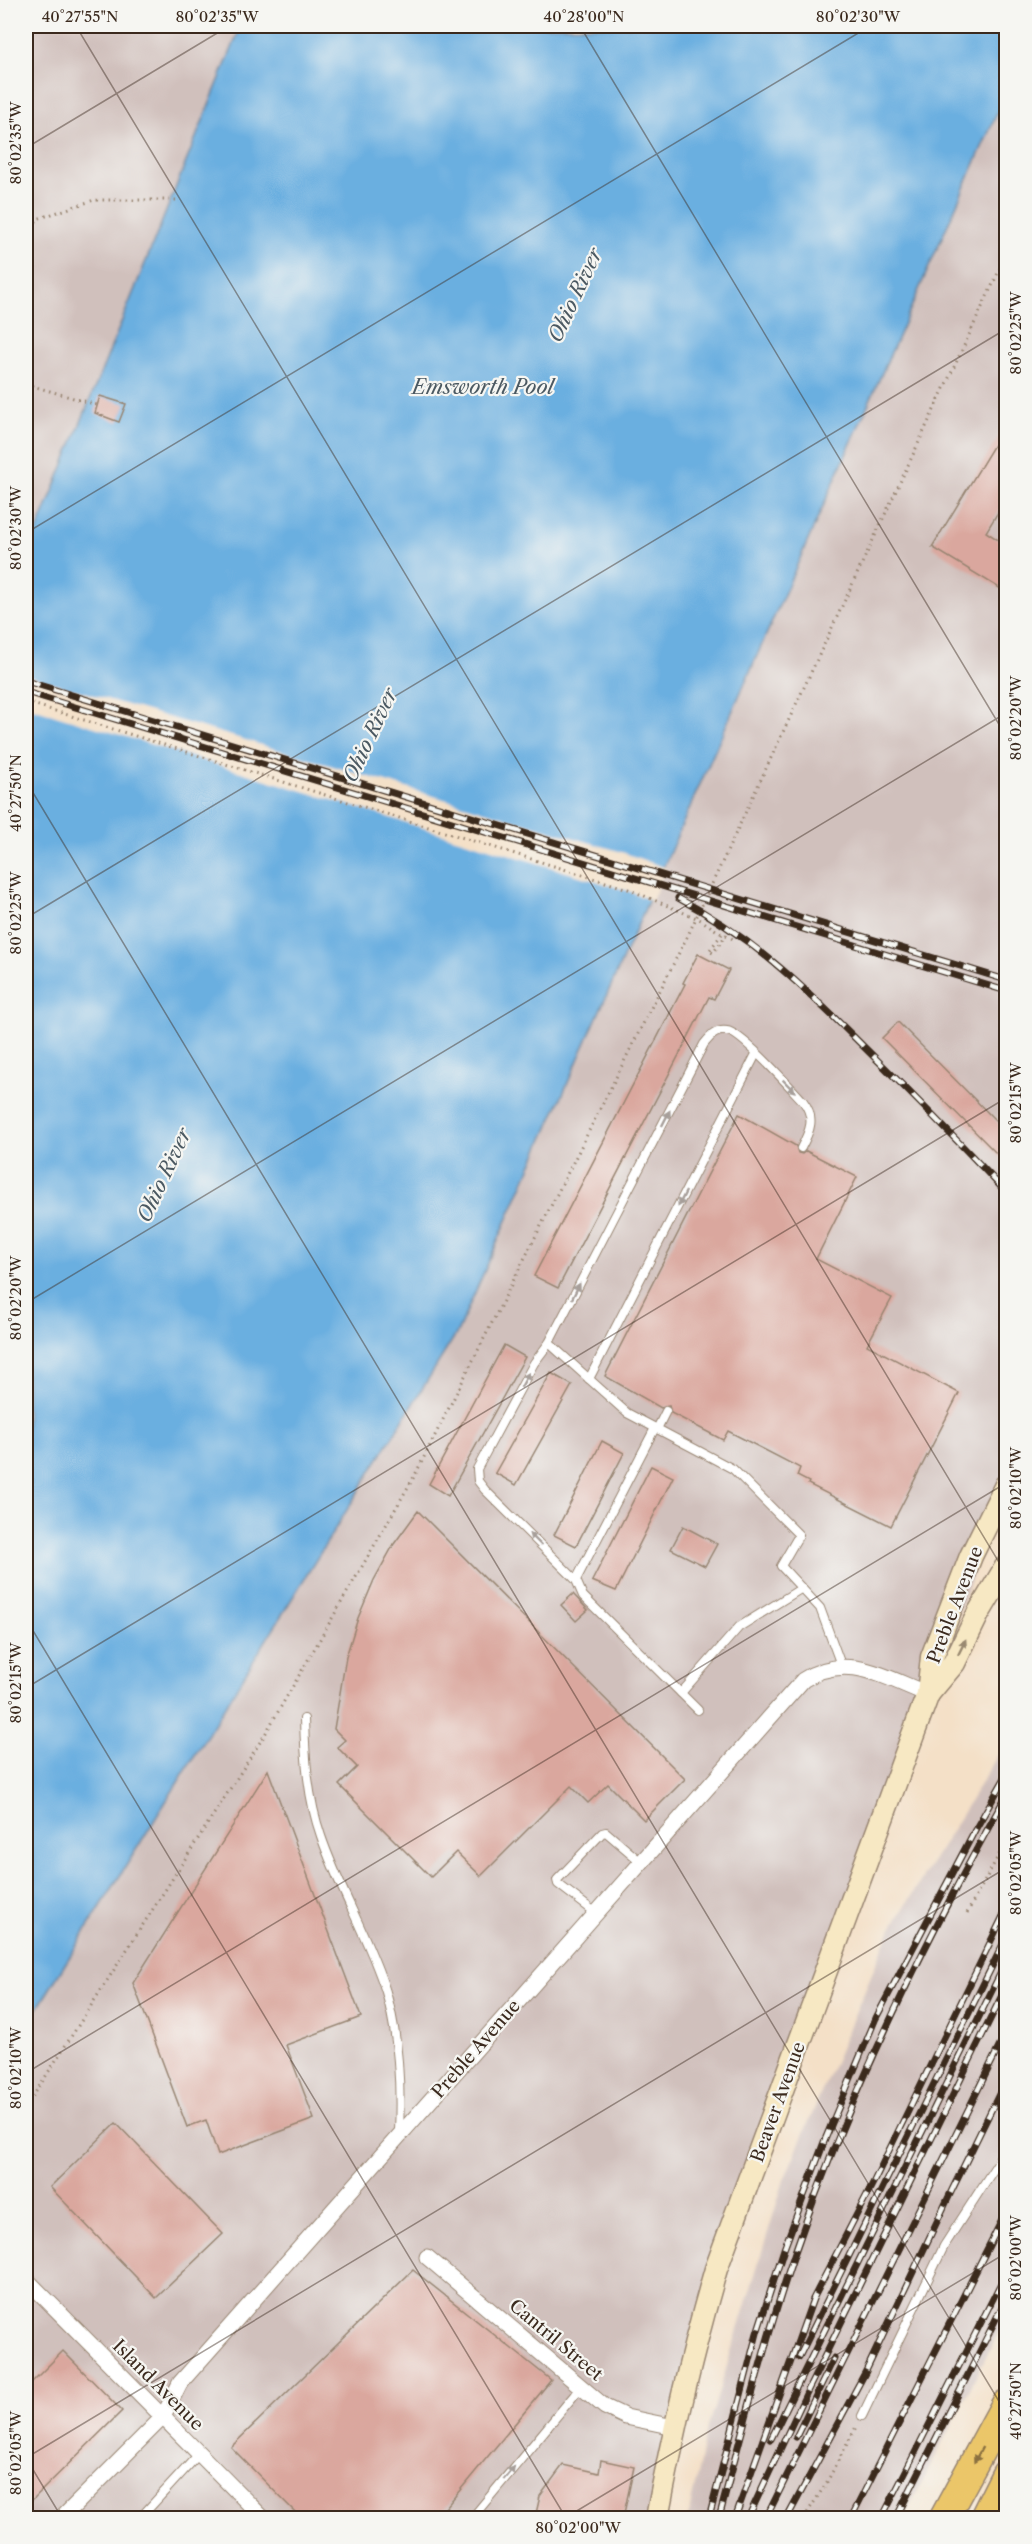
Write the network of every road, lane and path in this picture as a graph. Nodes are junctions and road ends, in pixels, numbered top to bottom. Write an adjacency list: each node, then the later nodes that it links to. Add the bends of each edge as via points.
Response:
1 (176, 200): 2 (path, via 94,200 37,219)
2 (26, 244)
3 (1006, 256): 27 (path, via 689,933 415,1475 264,1736)
4 (26, 384): 5 (path)
5 (97, 405)
6 (26, 702): 7 (path, bridge, via 628,889 701,920 722,934 710,951 713,953 726,935)
7 (733, 939)
8 (756, 1054): 9 (lane, one-way to 9, via 808,1107 811,1128); 10 (lane, one-way to 8, via 704,1044 724,1030 740,1036); 11 (lane, one-way to 11)
9 (801, 1148)
10 (549, 1343): 11 (lane); 16 (lane, one-way to 10, via 485,1490 476,1475 534,1363)
11 (589, 1379): 13 (lane, via 627,1413)
12 (666, 1411): 13 (lane)
13 (656, 1428): 16 (lane); 17 (lane, via 733,1468 800,1535 782,1566)
14 (1006, 1485): 20 (street, Preble Avenue, via 971,1556 932,1657)
15 (1006, 1567): 20 (street, Preble Avenue, one-way to 15, via 954,1663)
16 (576, 1580): 19 (lane, via 583,1596)
17 (802, 1588): 18 (lane, via 820,1608); 19 (lane, via 739,1627)
18 (841, 1665): 20 (street); 24 (street, Preble Avenue, via 815,1672 803,1680)
19 (681, 1693): 21 (lane)
20 (928, 1694): 36 (street, Beaver Avenue, via 716,2269)
21 (698, 1710)
22 (304, 1719): 28 (lane, via 305,1764 320,1835 385,1990 396,2032)
23 (1006, 1842): 26 (path)
24 (641, 1862): 25 (street, Preble Avenue); 25 (lane, via 606,1832 557,1880)
25 (596, 1913): 28 (street, Preble Avenue)
26 (968, 1913)
27 (26, 2107)
28 (399, 2136): 35 (street, Preble Avenue, via 180,2383)
29 (1006, 2144): 34 (lane, via 944,2246)
30 (427, 2257): 32 (street, Cantril Street)
31 (26, 2278): 35 (street, Island Avenue)
32 (581, 2386): 36 (street, Cantril Street, via 605,2407 626,2417); 42 (lane, one-way to 32)
33 (1006, 2404): 45 (highway, one-way to 45)
34 (862, 2416): 44 (path)
35 (163, 2417): 37 (street, Island Avenue); 39 (street, Preble Avenue)
36 (674, 2427): 43 (street, Beaver Avenue)
37 (199, 2454): 40 (lane); 41 (street, Island Avenue)
38 (1006, 2474): 46 (highway)
39 (62, 2518)
40 (140, 2518)
41 (263, 2518)
42 (472, 2518)
43 (657, 2518)
44 (804, 2518)
45 (944, 2518)
46 (984, 2518)

